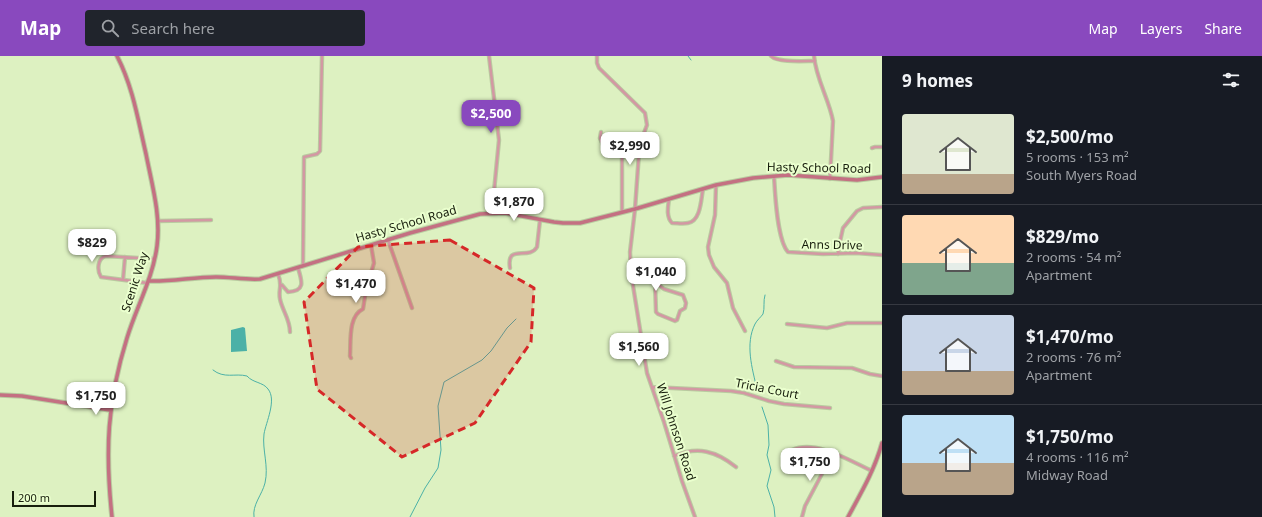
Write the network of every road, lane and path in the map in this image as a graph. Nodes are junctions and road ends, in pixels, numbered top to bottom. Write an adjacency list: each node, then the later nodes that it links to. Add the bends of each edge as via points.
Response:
1 (117, 56): 23 (street, Scenic Way, via 135,103)
2 (322, 56): 30 (street, via 320,151 304,157)
3 (489, 56): 19 (street, via 499,140)
4 (597, 56): 18 (street, Will Johnson Road, via 599,68 645,113 647,119 648,125 639,153)
5 (770, 56): 7 (street, via 781,60)
6 (814, 56): 7 (street)
7 (815, 61): 13 (street, via 818,78 833,121)
8 (601, 132): 20 (street, via 603,145 618,152 622,157)
9 (882, 147): 10 (street)
10 (872, 148)
11 (774, 175): 13 (street, Hasty School Road); 14 (street, Hasty School Road); 26 (street, Anns Drive, via 777,216 786,251)
12 (882, 178): 13 (street, Hasty School Road)
13 (830, 179)
14 (716, 185): 15 (street, Hasty School Road); 42 (street, via 709,255 726,283 733,308)
15 (702, 189): 16 (street, Hasty School Road); 16 (street, via 697,216 689,223 670,222)
16 (669, 199): 18 (street, Hasty School Road)
17 (882, 207): 26 (street, via 863,208 857,211 843,228)
18 (635, 209): 20 (street, Hasty School Road); 34 (street, Will Johnson Road, via 630,252)
19 (492, 212): 21 (street, Hasty School Road); 24 (street, Hasty School Road, via 469,216)
20 (622, 212): 21 (street, Hasty School Road, via 580,222 563,223)
21 (540, 219): 32 (street, via 535,251 513,254)
22 (211, 220): 23 (street)
23 (158, 222): 29 (street, Scenic Way)
24 (388, 240): 25 (street, Hasty School Road); 39 (street)
25 (371, 245): 30 (street, Hasty School Road); 44 (street, via 373,270 363,309 358,311 353,319)
26 (838, 254): 27 (street, Anns Drive)
27 (882, 255)
28 (125, 257): 29 (street); 35 (street); 35 (street, via 106,256 100,260 101,277)
29 (154, 259): 36 (street, Scenic Way)
30 (303, 266): 31 (street, Hasty School Road)
31 (298, 268): 33 (street, Hasty School Road); 38 (street, via 302,284 298,290 288,292)
32 (510, 268)
33 (278, 274): 36 (street, Hasty School Road, via 260,279 218,277); 38 (street)
34 (632, 279): 37 (street, via 648,278); 47 (street, Will Johnson Road, via 647,372)
35 (123, 280): 36 (street)
36 (147, 282): 50 (street, Scenic Way, via 121,359)
37 (655, 282): 37 (street, via 656,312 677,320 680,311 685,308 683,295 664,289)
38 (281, 283): 43 (street, via 280,300 290,324)
39 (412, 308)
40 (787, 324): 41 (street, via 828,328 847,323)
41 (882, 324)
42 (745, 331)
43 (290, 332)
44 (351, 358)
45 (776, 361): 46 (street, via 794,367 852,368)
46 (882, 376)
47 (652, 387): 49 (street, Tricia Court, via 730,391 784,404); 55 (street, Will Johnson Road)
48 (0, 395): 50 (street)
49 (830, 408)
50 (110, 410): 58 (street, Scenic Way, via 108,464)
51 (882, 443): 54 (street)
52 (792, 450): 53 (street, via 798,447 820,448)
53 (833, 453): 57 (street); 60 (street, via 805,506)
54 (881, 453): 57 (street)
55 (674, 456): 56 (street, via 689,451 704,451 717,454); 59 (street, Will Johnson Road)
56 (736, 467)
57 (872, 471): 61 (street)
58 (112, 517)
59 (695, 517)
60 (802, 517)
61 (848, 517)

